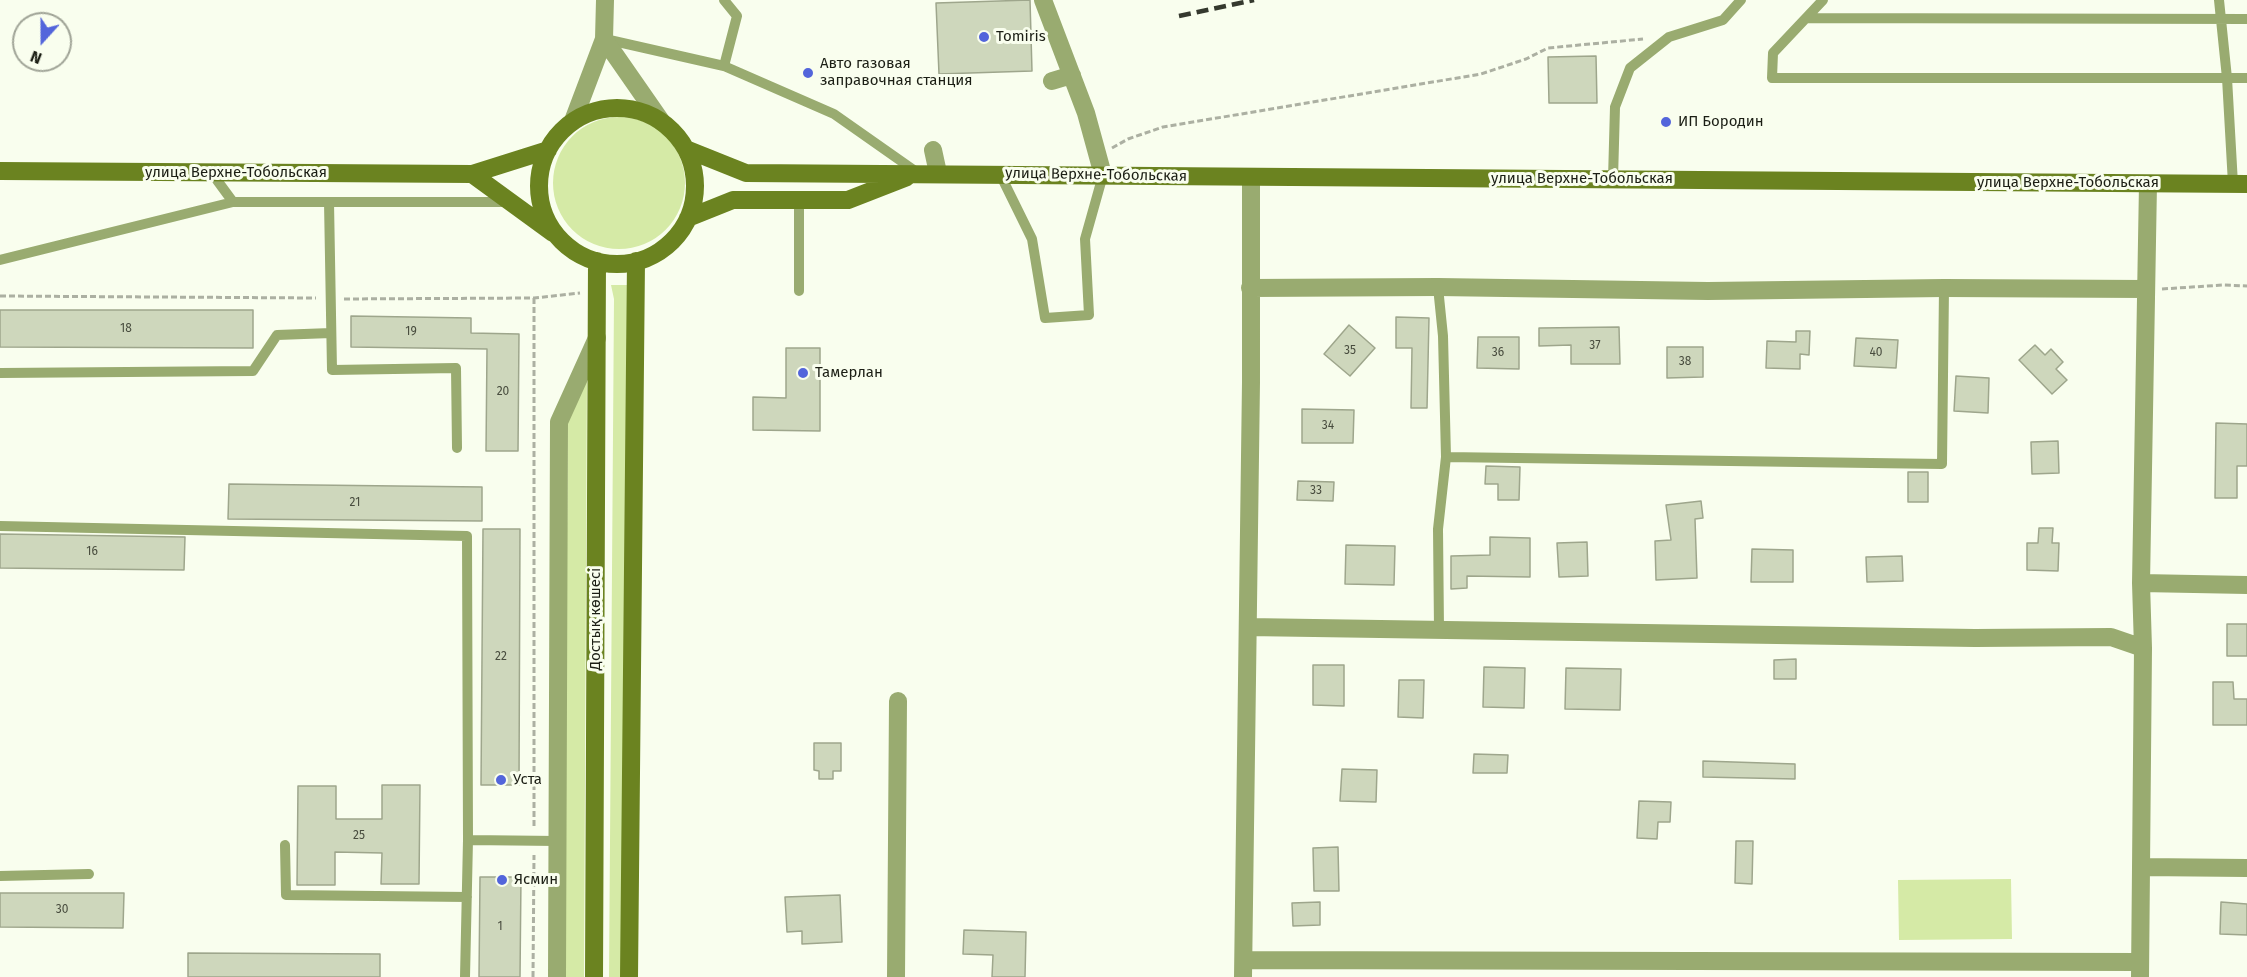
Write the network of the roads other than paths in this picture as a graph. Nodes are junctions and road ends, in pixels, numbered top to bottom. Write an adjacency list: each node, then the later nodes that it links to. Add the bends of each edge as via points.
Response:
1 (605, 0): 10 (street)
2 (724, 0): 11 (lane, via 737,16)
3 (1043, 0): 12 (street)
4 (1741, 0): 29 (lane, via 1723,20 1669,37 1630,68 1614,107)
5 (1824, 0): 7 (lane)
6 (2219, 0): 8 (lane)
7 (1806, 18): 8 (lane); 13 (lane, via 1773,53 1772,78)
8 (2221, 19): 9 (lane); 13 (lane)
9 (2247, 19)
10 (604, 39): 11 (lane); 16 (street); 17 (street)
11 (724, 66): 23 (lane, via 834,114)
12 (1072, 75): 15 (street); 27 (street)
13 (2227, 78): 14 (lane); 31 (lane)
14 (2247, 78)
15 (1052, 81)
16 (661, 121): 17 (street, улица Верхне-Тобольская, via 638,110 612,107); 18 (street, улица Верхне-Тобольская)
17 (573, 122): 19 (street)
18 (686, 148): 23 (street, улица Верхне-Тобольская, via 746,173); 36 (street, улица Верхне-Тобольская, via 696,187)
19 (548, 150): 25 (street, улица Верхне-Тобольская); 37 (street, via 540,171 539,191 545,215)
20 (933, 150): 24 (street)
21 (0, 171): 22 (street, улица Верхне-Тобольская)
22 (211, 172): 25 (street, улица Верхне-Тобольская); 33 (lane)
23 (918, 173): 24 (street, улица Верхне-Тобольская); 32 (street, улица Верхне-Тобольская, via 848,200)
24 (938, 173): 26 (street, улица Верхне-Тобольская)
25 (472, 174): 35 (street)
26 (1000, 174): 27 (street, улица Верхне-Тобольская); 27 (lane, via 1032,239 1045,318 1089,315 1085,239)
27 (1103, 175): 28 (street, улица Верхне-Тобольская)
28 (1251, 178): 29 (street, улица Верхне-Тобольская); 42 (street)
29 (1612, 179): 30 (street, улица Верхне-Тобольская)
30 (2148, 184): 31 (street, улица Верхне-Тобольская); 44 (street)
31 (2240, 184)
32 (799, 200): 36 (street, улица Верхне-Тобольская, via 733,200); 45 (lane)
33 (233, 202): 34 (lane); 38 (lane)
34 (329, 202): 35 (lane); 46 (lane)
35 (512, 202): 37 (street)
36 (688, 218): 40 (street, улица Верхне-Тобольская, via 670,243 654,255)
37 (559, 238): 39 (street)
38 (0, 260)
39 (597, 261): 40 (street); 47 (street, Достық көшесі)
40 (636, 261): 71 (street)
41 (1438, 287): 42 (street); 43 (street, via 1708,291); 50 (lane)
42 (1250, 288): 54 (street)
43 (1944, 288): 44 (street); 50 (lane, via 1942,464)
44 (2146, 289): 52 (street)
45 (799, 291)
46 (331, 333): 48 (lane, via 277,335 253,371); 49 (lane, via 332,370 456,368)
47 (597, 336): 59 (street, via 559,422); 70 (street, Достық көшесі)
48 (0, 373)
49 (457, 448)
50 (1446, 457): 55 (lane, via 1438,530)
51 (0, 526): 58 (lane, via 467,537)
52 (2141, 583): 53 (street); 56 (street)
53 (2247, 585)
54 (1248, 627): 55 (street); 66 (street)
55 (1439, 629): 56 (street, via 2111,637)
56 (2144, 648): 61 (street)
57 (898, 701): 72 (street)
58 (468, 840): 59 (lane); 65 (lane)
59 (557, 841): 69 (street)
60 (285, 845): 65 (lane, via 286,895)
61 (2142, 867): 62 (street); 67 (street)
62 (2247, 868)
63 (89, 874): 64 (lane)
64 (0, 876)
65 (467, 897): 68 (lane)
66 (1244, 968): 67 (street)
67 (2140, 969)
68 (465, 977)
69 (556, 977)
70 (594, 977)
71 (629, 977)
72 (896, 977)

